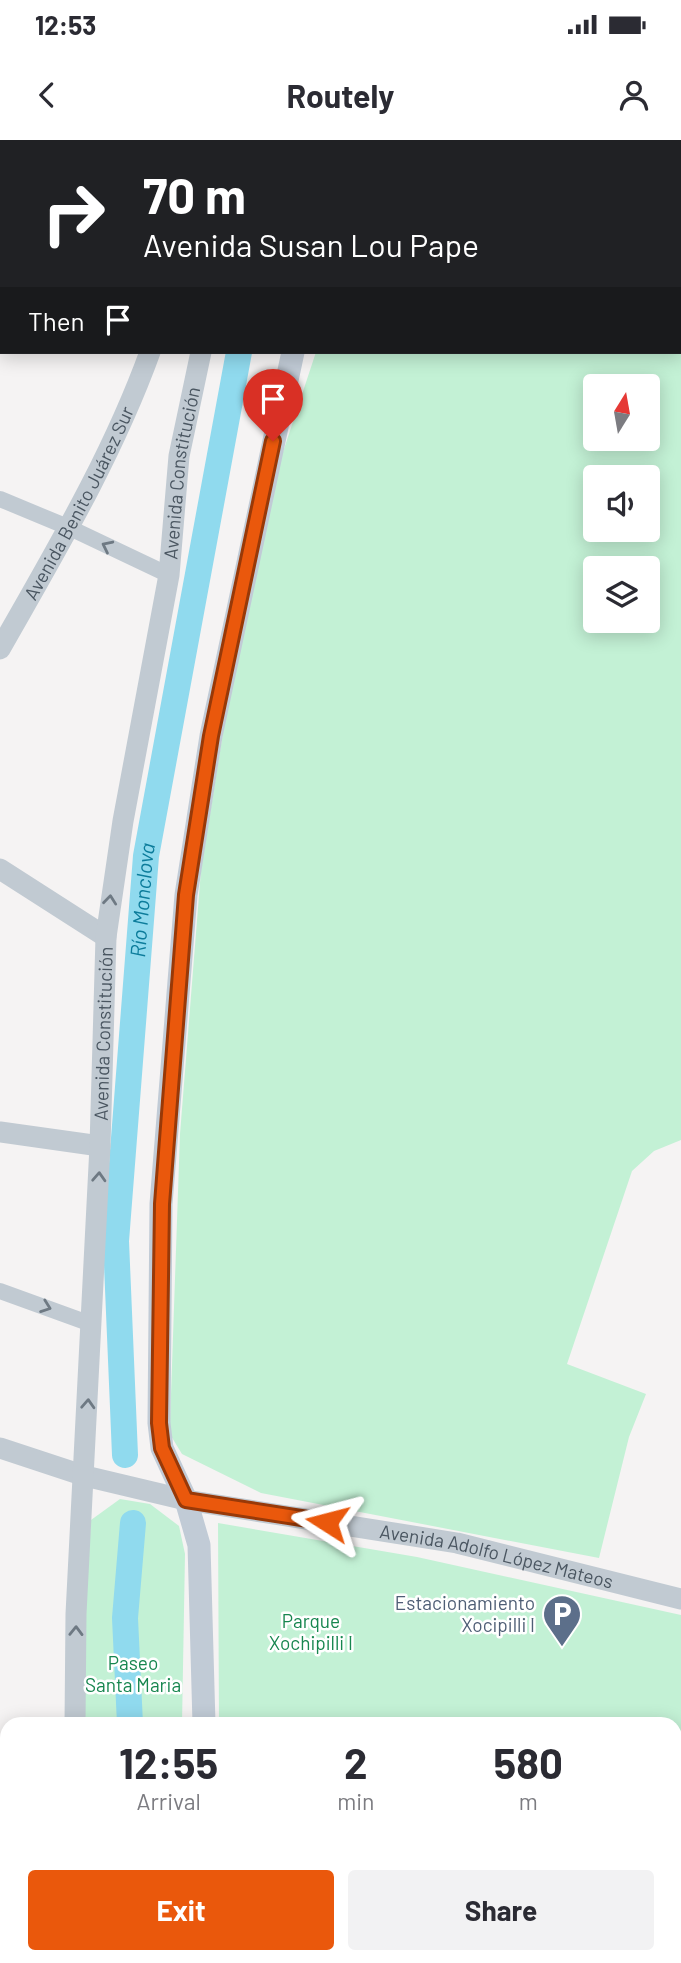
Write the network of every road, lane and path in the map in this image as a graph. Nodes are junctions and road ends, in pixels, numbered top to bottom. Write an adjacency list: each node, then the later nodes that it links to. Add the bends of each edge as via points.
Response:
1 (149, 354): 5 (street, Avenida Benito Juárez Sur, via 132,401)
2 (201, 354): 6 (street, Avenida Constitución, via 178,456)
3 (293, 354): 18 (main road, via 216,709 186,895 162,1204 159,1423 162,1448)
4 (0, 499): 5 (street)
5 (70, 528): 6 (street, one-way to 5); 7 (street, Avenida Benito Juárez Sur)
6 (169, 575): 9 (street, Avenida Constitución, one-way to 6)
7 (0, 649)
8 (0, 869): 9 (street)
9 (106, 937): 11 (street, Avenida Constitución)
10 (0, 1132): 11 (street)
11 (100, 1146): 13 (street, Avenida Constitución, one-way to 11)
12 (0, 1291): 13 (street, one-way to 13)
13 (91, 1324): 14 (street, Avenida Constitución, one-way to 13)
14 (86, 1444): 16 (street, Avenida Constitución); 17 (street, via 103,1472)
15 (0, 1448): 16 (street, Avenida Adolfo López Mateos)
16 (85, 1476): 17 (street, Avenida Adolfo López Mateos); 19 (street, Avenida Constitución)
17 (117, 1484): 18 (street, Avenida Adolfo López Mateos); 19 (street, via 103,1489)
18 (186, 1500): 20 (street, Avenida Adolfo López Mateos, via 457,1543); 22 (main road, via 199,1545)
19 (82, 1510): 21 (street, Avenida Constitución, one-way to 19)
20 (681, 1599)
21 (75, 1717)
22 (204, 1717)

